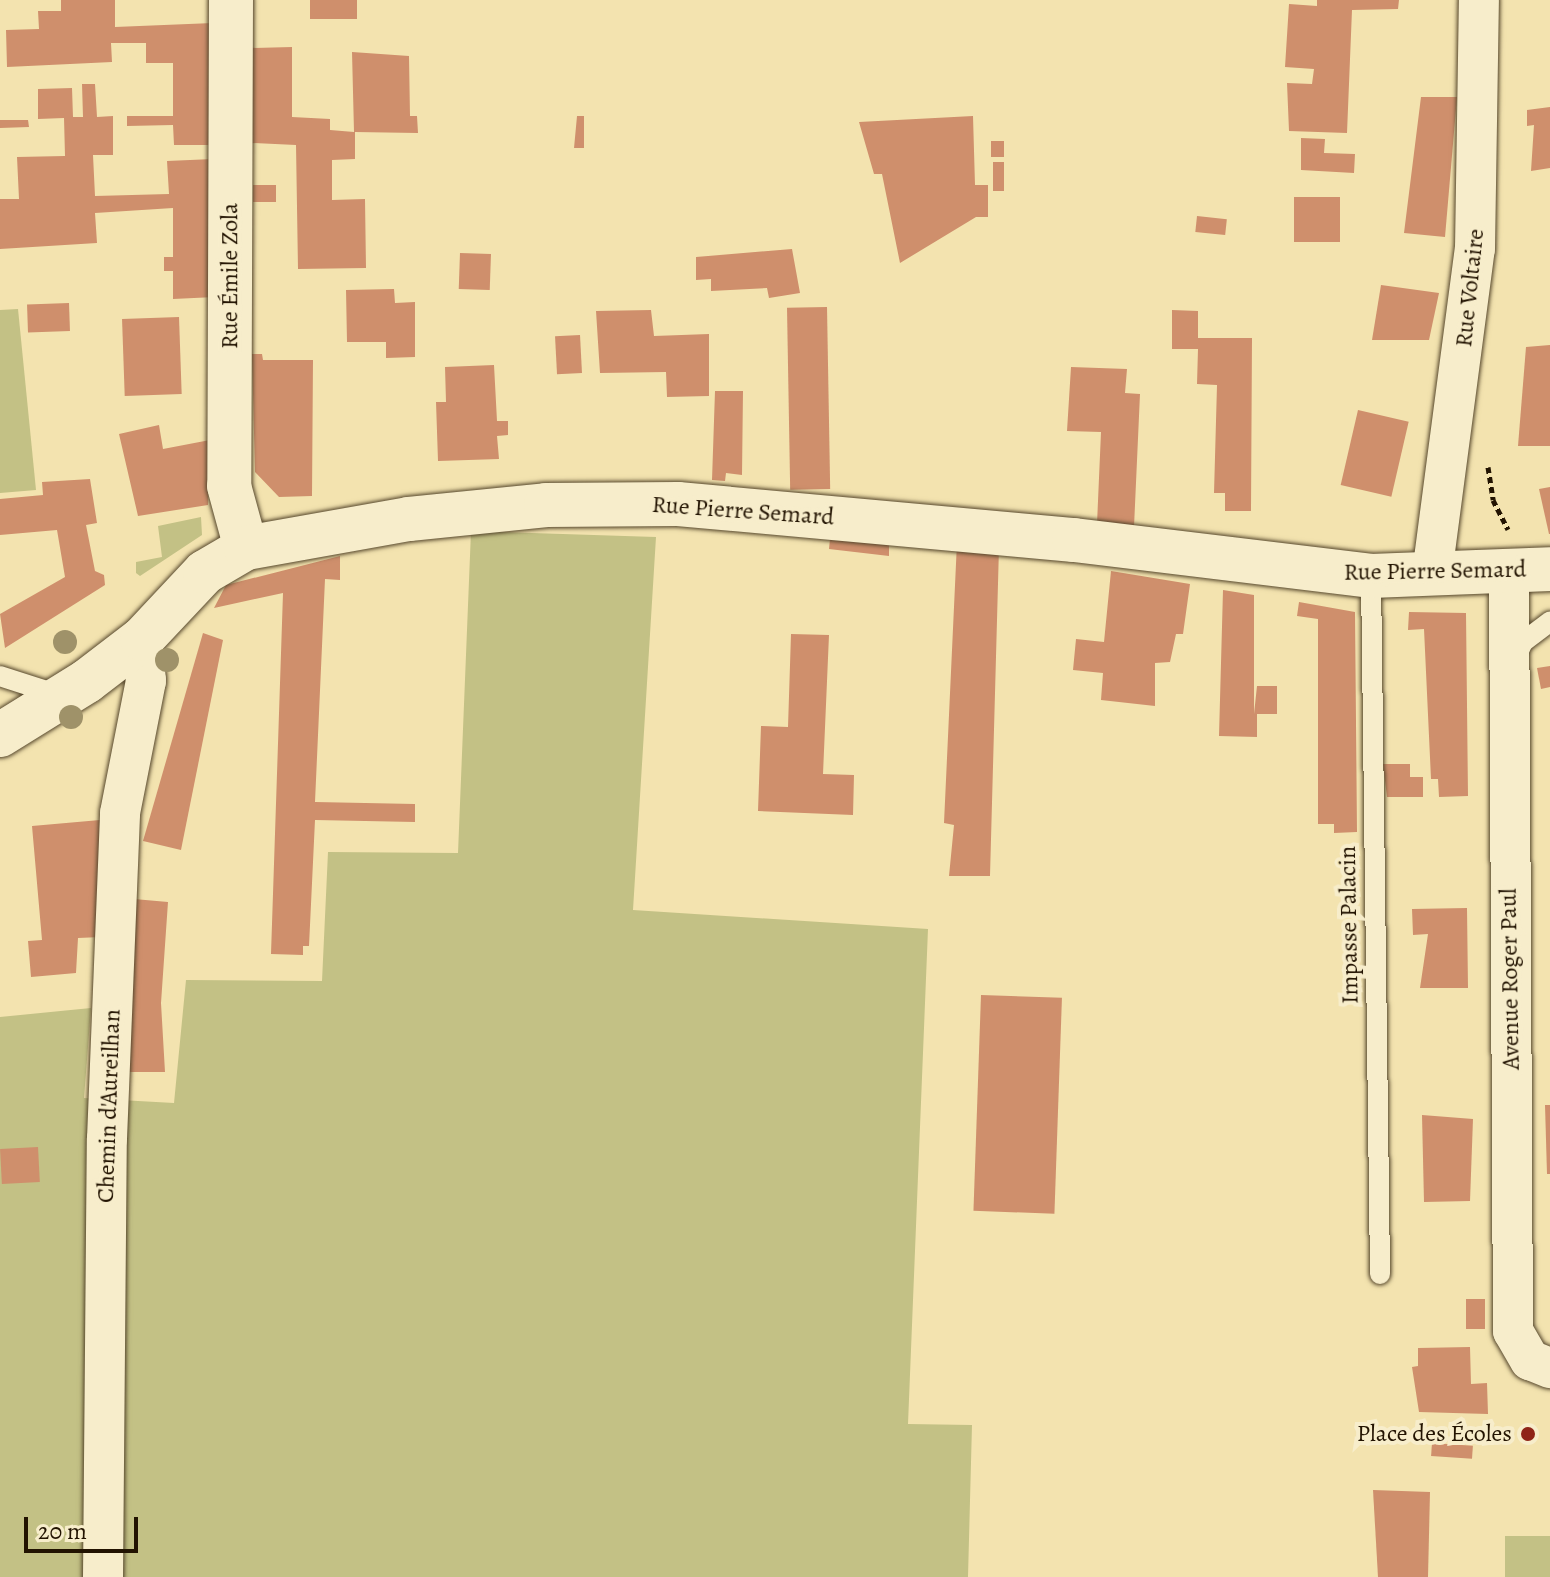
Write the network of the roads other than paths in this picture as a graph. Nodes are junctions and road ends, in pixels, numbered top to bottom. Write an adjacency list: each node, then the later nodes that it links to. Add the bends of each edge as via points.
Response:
1 (231, 0): 3 (main road, Rue Émile Zola, via 229,486)
2 (1479, 0): 5 (street, Rue Voltaire, via 1475,249)
3 (246, 548): 6 (main road, Rue Pierre Semard, via 409,519 546,505 678,504 1074,540); 8 (main road, Rue Pierre Semard, via 205,572)
4 (1539, 572): 5 (main road, Rue Pierre Semard); 9 (street, Avenue Roger Paul)
5 (1432, 574): 6 (main road, Rue Pierre Semard)
6 (1371, 576): 13 (lane, Impasse Palacin)
7 (1550, 622): 9 (lane, via 1523,642)
8 (142, 639): 11 (main road, Rue Pierre Semard); 15 (street, Chemin d'Aureilhan, via 146,681 120,813 107,1139)
9 (1507, 675): 14 (street, Avenue Roger Paul, via 1513,1331 1530,1360)
10 (0, 676): 11 (lane)
11 (63, 697): 12 (main road, Rue Pierre Semard)
12 (0, 735)
13 (1380, 1274)
14 (1550, 1368)
15 (103, 1577)

